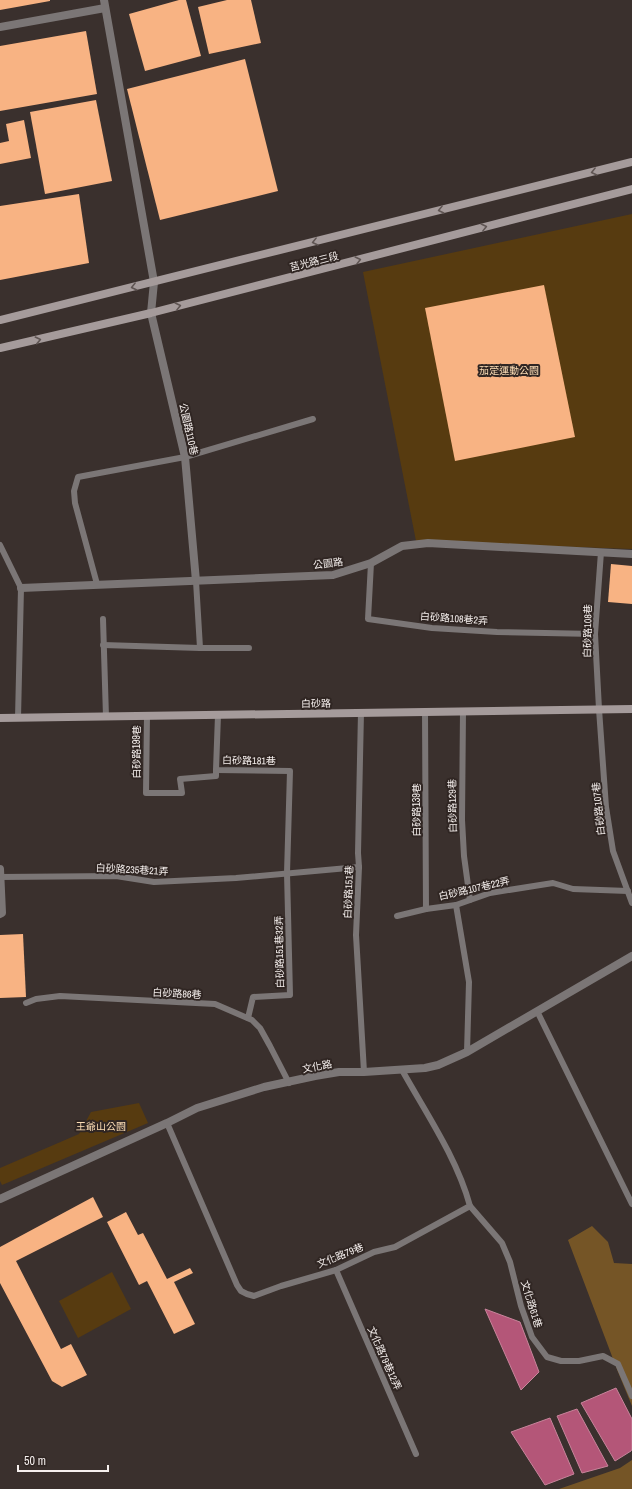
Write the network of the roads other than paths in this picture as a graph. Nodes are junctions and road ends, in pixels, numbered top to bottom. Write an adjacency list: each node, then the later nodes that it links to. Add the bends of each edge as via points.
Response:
1 (104, 4): 2 (street); 5 (street, 公園路110巷)
2 (0, 27)
3 (632, 162): 5 (street, 莒光路三段, one-way to 5)
4 (632, 189): 6 (street, 莒光路三段, one-way to 4)
5 (154, 282): 6 (street, 公園路110巷); 7 (street, 莒光路三段, one-way to 7)
6 (151, 313): 8 (street, 莒光路三段, one-way to 6); 10 (street, 公園路110巷)
7 (0, 320)
8 (0, 348)
9 (313, 419): 10 (lane)
10 (185, 457): 15 (street, 公園路110巷); 16 (lane, via 78,477 74,491 75,503)
11 (0, 545): 17 (lane)
12 (601, 552): 13 (street, 公園路); 14 (street, 公園路, via 428,543 402,546); 19 (lane, 白砂路108巷)
13 (632, 554)
14 (371, 563): 15 (street, 公園路, via 333,575); 19 (lane, 白砂路108巷2弄, via 368,619 432,628)
15 (196, 581): 16 (street, 公園路); 21 (lane)
16 (97, 584): 17 (street, 公園路)
17 (21, 588): 32 (lane)
18 (104, 619): 20 (lane)
19 (595, 634): 23 (lane, 白砂路108巷)
20 (103, 646): 21 (lane); 30 (lane)
21 (200, 648): 22 (lane)
22 (249, 648)
23 (599, 709): 24 (street, 白砂路); 25 (street, 白砂路); 39 (lane, 白砂路107巷, via 606,807 613,851)
24 (632, 709)
25 (462, 711): 27 (street, 白砂路); 40 (lane, 白砂路129巷, via 462,820)
26 (361, 712): 27 (street, 白砂路); 28 (street, 白砂路); 35 (lane, 白砂路151巷, via 358,853)
27 (425, 712): 43 (lane, 白砂路139巷)
28 (218, 715): 29 (street, 白砂路); 33 (lane, 白砂路181巷)
29 (147, 716): 30 (street, 白砂路); 33 (lane, 白砂路199巷, via 146,794 182,793 180,779 216,776)
30 (106, 717): 32 (street, 白砂路)
31 (0, 718): 32 (street, 白砂路)
32 (18, 718)
33 (216, 770): 34 (lane, 白砂路181巷)
34 (290, 771): 37 (lane, 白砂路151巷32弄)
35 (360, 867): 37 (lane); 52 (lane, 白砂路151巷, via 356,935)
36 (0, 869): 38 (street)
37 (287, 873): 38 (lane, 白砂路235巷21弄, via 154,882 116,876); 49 (lane, 白砂路151巷32弄, via 290,995 253,997)
38 (0, 877): 44 (street)
39 (628, 891): 40 (lane, 白砂路107巷22弄, via 573,889 553,883 490,893); 41 (lane, 白砂路107巷)
40 (470, 900): 42 (lane, 白砂路107巷22弄)
41 (632, 903)
42 (456, 905): 43 (lane, 白砂路107巷22弄); 50 (lane, via 469,982)
43 (426, 909): 45 (lane, 白砂路107巷22弄)
44 (0, 914)
45 (397, 916)
46 (632, 956): 48 (street, 文化路)
47 (26, 1002): 49 (lane, 白砂路86巷, via 60,996 215,1004)
48 (537, 1011): 50 (street, 文化路); 55 (lane)
49 (248, 1018): 53 (lane, 白砂路86巷, via 260,1028)
50 (467, 1052): 51 (street, 文化路, via 438,1065)
51 (402, 1070): 52 (street, 文化路); 58 (lane, via 452,1160)
52 (364, 1072): 53 (street, 文化路, via 340,1072)
53 (289, 1082): 54 (street, 文化路, via 197,1108)
54 (167, 1123): 56 (street, 文化路); 59 (lane, 文化路79巷, via 241,1291 254,1296)
55 (629, 1193): 57 (lane)
56 (0, 1199)
57 (632, 1204)
58 (470, 1206): 59 (lane, 文化路79巷, via 395,1247 374,1252); 60 (lane, 文化路61巷, via 502,1243 532,1337 547,1357 561,1361 579,1361 603,1356 618,1364)
59 (336, 1270): 61 (lane, 文化路79巷12弄)
60 (632, 1396)
61 (416, 1454)

